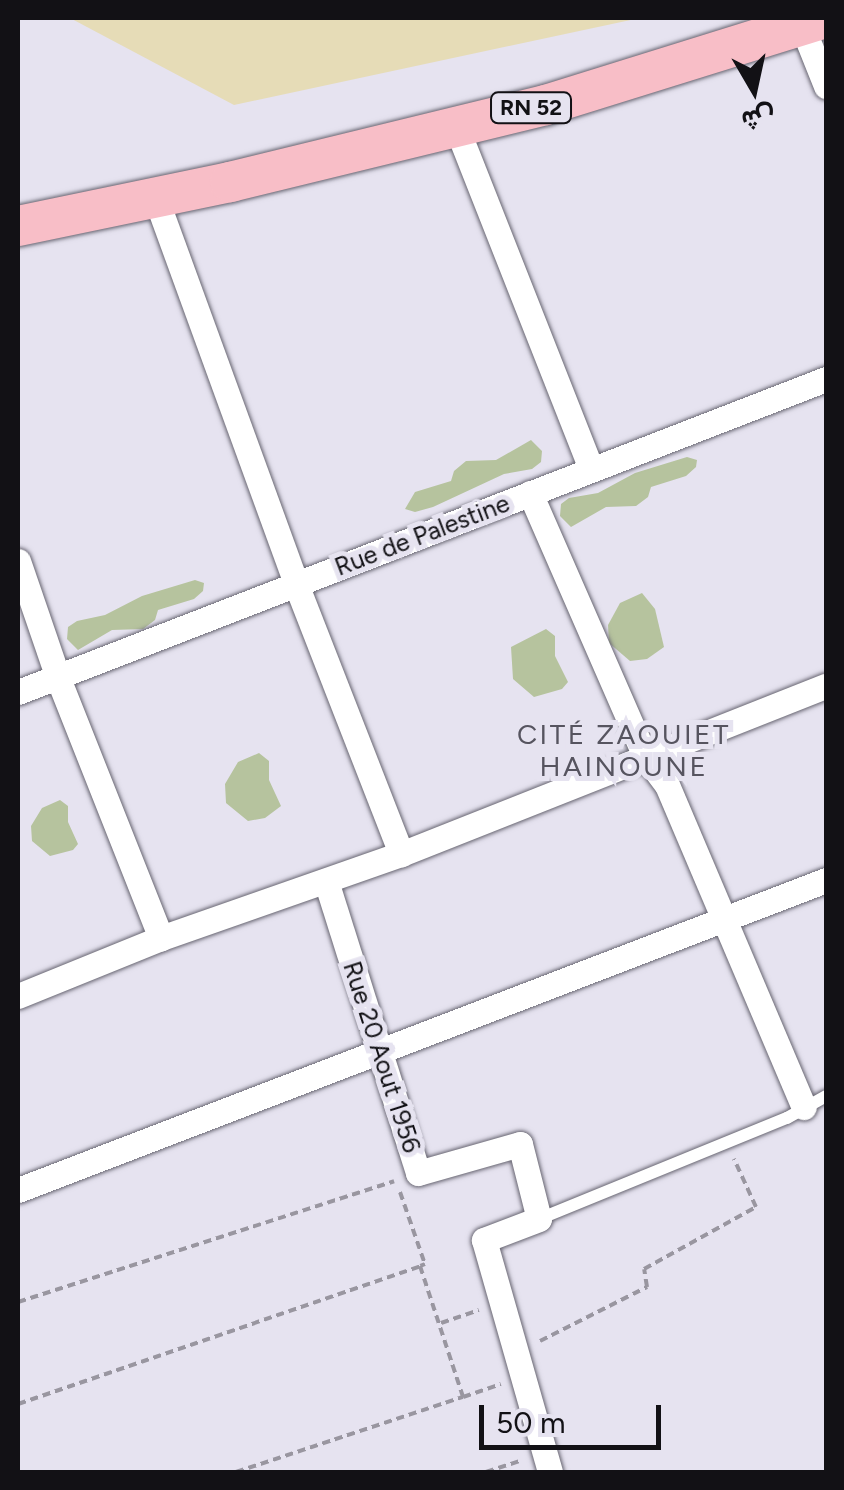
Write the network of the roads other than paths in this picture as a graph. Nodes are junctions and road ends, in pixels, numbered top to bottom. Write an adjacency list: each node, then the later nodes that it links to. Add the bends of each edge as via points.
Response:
1 (814, 22): 2 (street); 3 (main road, RN 52)
2 (826, 86)
3 (456, 126): 4 (main road, RN 52); 7 (street)
4 (155, 196): 5 (main road, RN 52); 10 (street)
5 (27, 227)
6 (826, 379): 7 (street, Rue de Palestine)
7 (590, 470): 8 (street, Rue de Palestine)
8 (530, 493): 10 (street, Rue de Palestine); 14 (street)
9 (18, 561): 11 (street)
10 (296, 584): 11 (street, Rue de Palestine); 15 (street)
11 (58, 678): 13 (street, Rue de Palestine); 19 (street)
12 (826, 686): 14 (street)
13 (18, 692)
14 (645, 756): 15 (street); 18 (street, via 667,785)
15 (401, 854): 16 (street)
16 (326, 880): 19 (street); 21 (street, Rue 20 Aout 1956)
17 (826, 880): 18 (street)
18 (723, 919): 21 (street); 22 (street)
19 (162, 938): 20 (street)
20 (18, 996)
21 (380, 1052): 23 (street); 24 (street, Rue 20 Aout 1956, via 407,1177 520,1144)
22 (815, 1101): 24 (lane, via 788,1118)
23 (18, 1190)
24 (539, 1218): 25 (street, via 484,1240)
25 (547, 1462)

